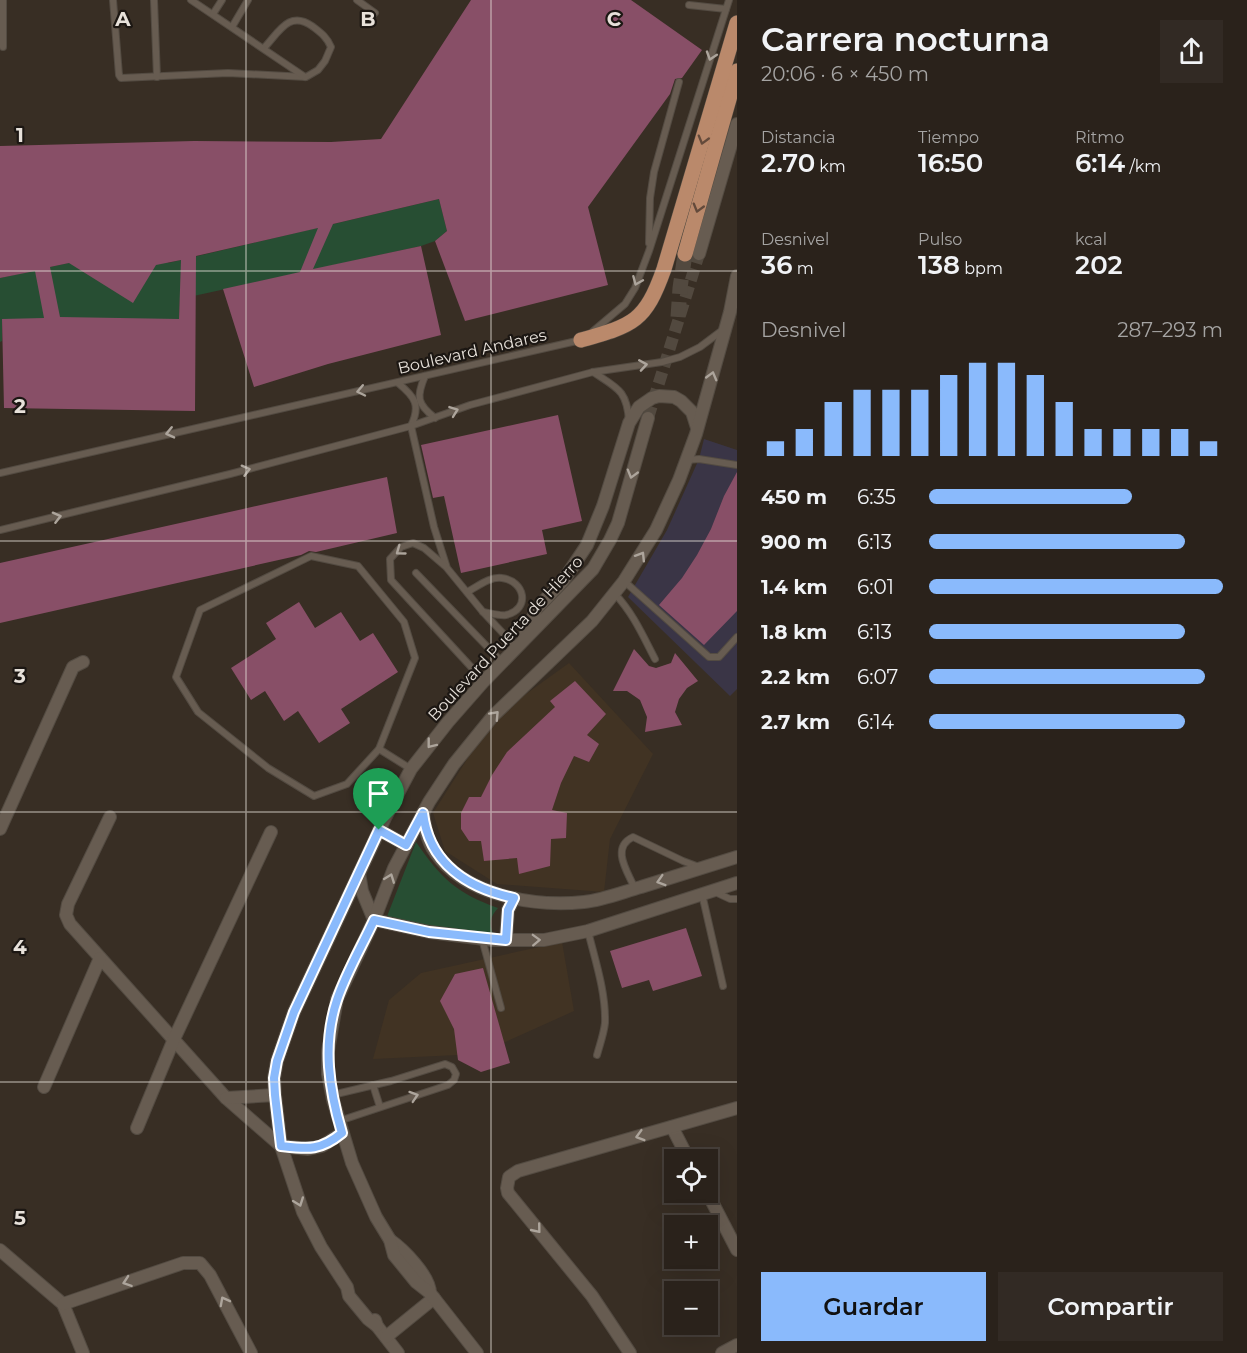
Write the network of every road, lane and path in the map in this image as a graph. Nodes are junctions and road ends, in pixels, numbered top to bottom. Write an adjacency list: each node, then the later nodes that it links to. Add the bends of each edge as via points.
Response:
1 (3, 0): 15 (lane)
2 (113, 0): 18 (lane, via 118,75 124,79)
3 (154, 0): 18 (lane)
4 (191, 0): 12 (lane)
5 (222, 0): 12 (lane)
6 (249, 0): 14 (lane)
7 (357, 0): 11 (lane)
8 (729, 0): 10 (lane, Boulevard Andares)
9 (689, 5): 10 (lane)
10 (726, 9): 22 (lane, Boulevard Andares, one-way to 22)
11 (375, 13)
12 (213, 14): 14 (lane)
13 (737, 23): 27 (main road, one-way to 27, via 655,295 630,323)
14 (232, 27): 16 (lane)
15 (3, 47)
16 (264, 48): 19 (lane); 19 (lane, via 286,23 295,20 303,20 324,34 331,47 318,70)
17 (737, 71): 23 (main road, one-way to 23)
18 (157, 77): 19 (lane, via 228,73)
19 (306, 77)
20 (679, 82): 22 (lane, via 654,172)
21 (737, 124): 23 (street)
22 (649, 251): 27 (lane, Boulevard Andares, one-way to 27, via 625,304)
23 (692, 254)
24 (736, 282): 25 (street)
25 (733, 313): 26 (street)
26 (724, 329): 28 (lane, one-way to 26, via 680,357); 35 (street, one-way to 26)
27 (581, 340): 29 (lane, Boulevard Andares)
28 (592, 372): 31 (lane, one-way to 28); 33 (lane, via 623,395)
29 (425, 376): 30 (lane, Boulevard Andares); 31 (lane, via 418,393 421,405)
30 (398, 383): 34 (lane, via 414,398 417,408); 38 (lane, Boulevard Andares, one-way to 38)
31 (435, 418): 34 (lane)
32 (648, 418): 47 (street, Boulevard Puerta de Hierro, one-way to 47, via 618,523 602,556 582,582)
33 (629, 423): 35 (street, via 645,402 667,396 687,406 695,419); 47 (street, via 587,545 563,581 537,608)
34 (411, 426): 39 (lane, one-way to 34); 40 (lane)
35 (696, 434): 36 (street)
36 (687, 460): 37 (lane); 42 (street, one-way to 36, via 656,530)
37 (737, 465)
38 (0, 473)
39 (0, 530)
40 (447, 568): 43 (lane); 51 (lane, one-way to 51, via 413,543 401,547 390,559 391,580)
41 (416, 573): 50 (lane)
42 (624, 581): 44 (street); 46 (lane, via 709,657 719,657)
43 (467, 592): 45 (lane); 45 (lane, via 489,579 502,578 518,586 523,594 522,603 513,612 503,616)
44 (615, 594): 48 (lane, via 636,622); 54 (street, one-way to 44, via 454,764 493,716)
45 (483, 612): 47 (lane)
46 (737, 637)
47 (520, 644): 50 (street, Boulevard Puerta de Hierro)
48 (655, 659)
49 (83, 662): 56 (street, via 73,667)
50 (502, 662): 51 (street, Boulevard Puerta de Hierro)
51 (484, 681): 53 (street, Boulevard Puerta de Hierro, one-way to 53)
52 (379, 749): 52 (lane, via 347,784 314,796 268,768 198,712 176,677 200,610 311,556 358,566 404,622 415,658); 53 (lane)
53 (411, 769): 57 (street, Boulevard Puerta de Hierro)
54 (423, 813): 59 (street); 66 (street, via 427,837 445,864 480,888)
55 (110, 816): 72 (street, via 66,915)
56 (1, 824)
57 (379, 830): 59 (street); 62 (street, Boulevard Puerta de Hierro)
58 (271, 832): 75 (street)
59 (406, 845): 68 (street, one-way to 59)
60 (737, 857): 61 (street)
61 (702, 868): 64 (street, one-way to 64); 64 (lane, via 633,837 623,845 621,858)
62 (359, 873): 68 (street); 79 (street, Boulevard Puerta de Hierro, via 290,1023 277,1061)
63 (737, 883): 65 (street)
64 (635, 889): 66 (street, via 585,902)
65 (707, 893): 67 (lane); 69 (street); 73 (lane)
66 (514, 898): 71 (street, via 508,910)
67 (737, 899)
68 (374, 920): 70 (street); 80 (street, via 337,999 328,1052)
69 (588, 931): 71 (street, one-way to 69, via 544,940); 76 (lane, via 604,1008 605,1024)
70 (482, 938): 71 (street); 74 (lane)
71 (506, 940)
72 (100, 958): 75 (street); 78 (street)
73 (723, 986)
74 (501, 1008)
75 (174, 1039): 81 (street); 86 (street)
76 (597, 1055)
77 (373, 1085): 80 (lane); 82 (lane); 82 (lane, one-way to 77, via 448,1085 456,1074 445,1064)
78 (44, 1087)
79 (275, 1095): 81 (street); 87 (street, Boulevard Puerta de Hierro)
80 (332, 1095): 84 (street)
81 (226, 1098): 87 (street)
82 (380, 1107): 84 (lane)
83 (737, 1108): 85 (street)
84 (340, 1127): 87 (street, via 322,1146); 92 (street, via 394,1255)
85 (672, 1127): 88 (street); 100 (street, one-way to 100, via 518,1171 507,1181 508,1193 592,1296)
86 (137, 1128)
87 (281, 1146): 94 (street, Boulevard Puerta de Hierro, one-way to 94, via 307,1221 347,1287 373,1315)
88 (683, 1149)
89 (712, 1203): 91 (street)
90 (0, 1250): 93 (street)
91 (737, 1250)
92 (432, 1295): 94 (street); 99 (street)
93 (63, 1304): 96 (street); 97 (street, one-way to 93, via 200,1263 183,1263)
94 (386, 1337): 98 (street, Boulevard Puerta de Hierro)
95 (737, 1345): 101 (street)
96 (83, 1353)
97 (251, 1353)
98 (398, 1353)
99 (477, 1353)
100 (630, 1353)
101 (722, 1353)

